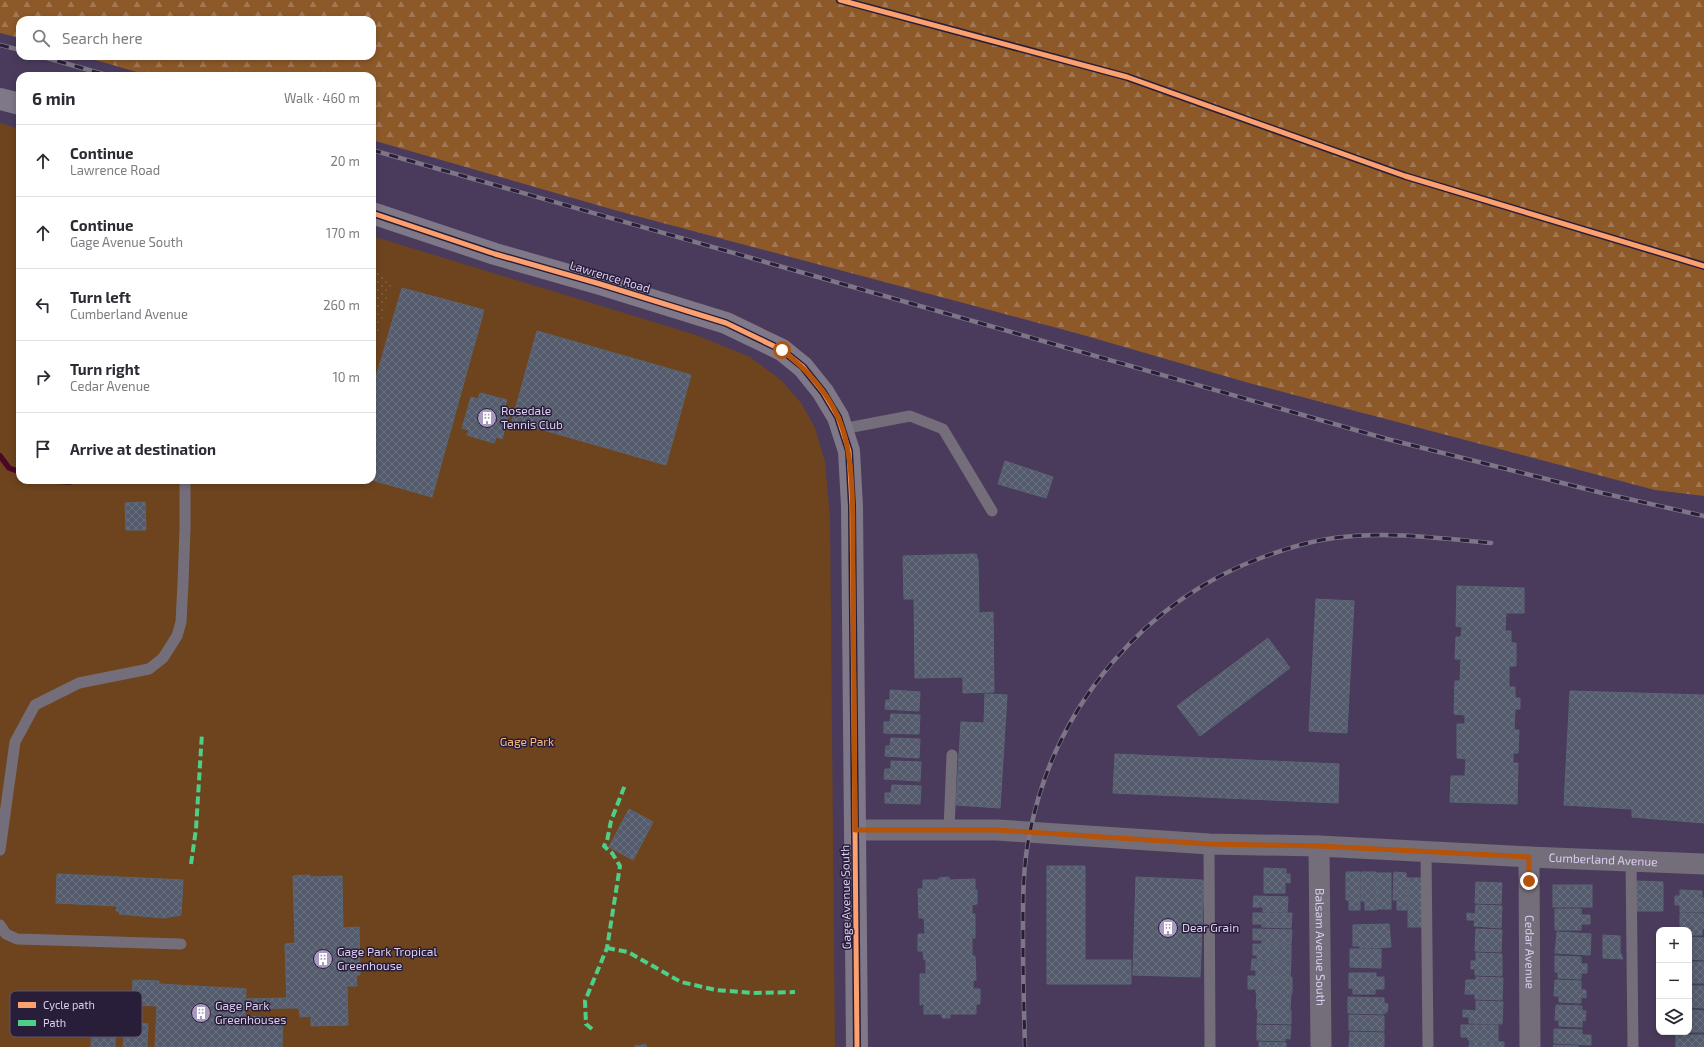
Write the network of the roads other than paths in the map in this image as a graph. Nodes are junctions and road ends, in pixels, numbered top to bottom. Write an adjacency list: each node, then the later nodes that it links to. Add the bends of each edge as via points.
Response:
1 (0, 99): 2 (street)
2 (16, 103)
3 (376, 214): 4 (street, Lawrence Road, via 495,254 726,323 782,350 803,367)
4 (823, 392): 5 (street, Gage Avenue South)
5 (842, 429): 7 (lane, via 910,416 943,429); 9 (street, Gage Avenue South, via 849,451 852,506)
6 (185, 484): 13 (lane, via 181,622 177,636 163,658 149,668 79,683 35,705 15,742)
7 (992, 511)
8 (952, 755): 10 (lane)
9 (855, 830): 10 (street, Cumberland Avenue); 20 (street, Gage Avenue South)
10 (949, 830): 11 (street, Cumberland Avenue, via 1030,831)
11 (1209, 844): 12 (street, Cumberland Avenue); 21 (lane)
12 (1319, 846): 14 (street, Cumberland Avenue); 22 (street, Balsam Avenue South)
13 (0, 850)
14 (1426, 852): 15 (street, Cumberland Avenue); 23 (lane)
15 (1529, 857): 16 (street, Cumberland Avenue); 24 (street, Cedar Avenue)
16 (1631, 860): 17 (street, Cumberland Avenue); 25 (lane)
17 (1704, 864)
18 (0, 925): 19 (lane, via 6,934 17,939)
19 (181, 944)
20 (858, 1047)
21 (1210, 1047)
22 (1321, 1047)
23 (1428, 1047)
24 (1530, 1047)
25 (1632, 1047)

